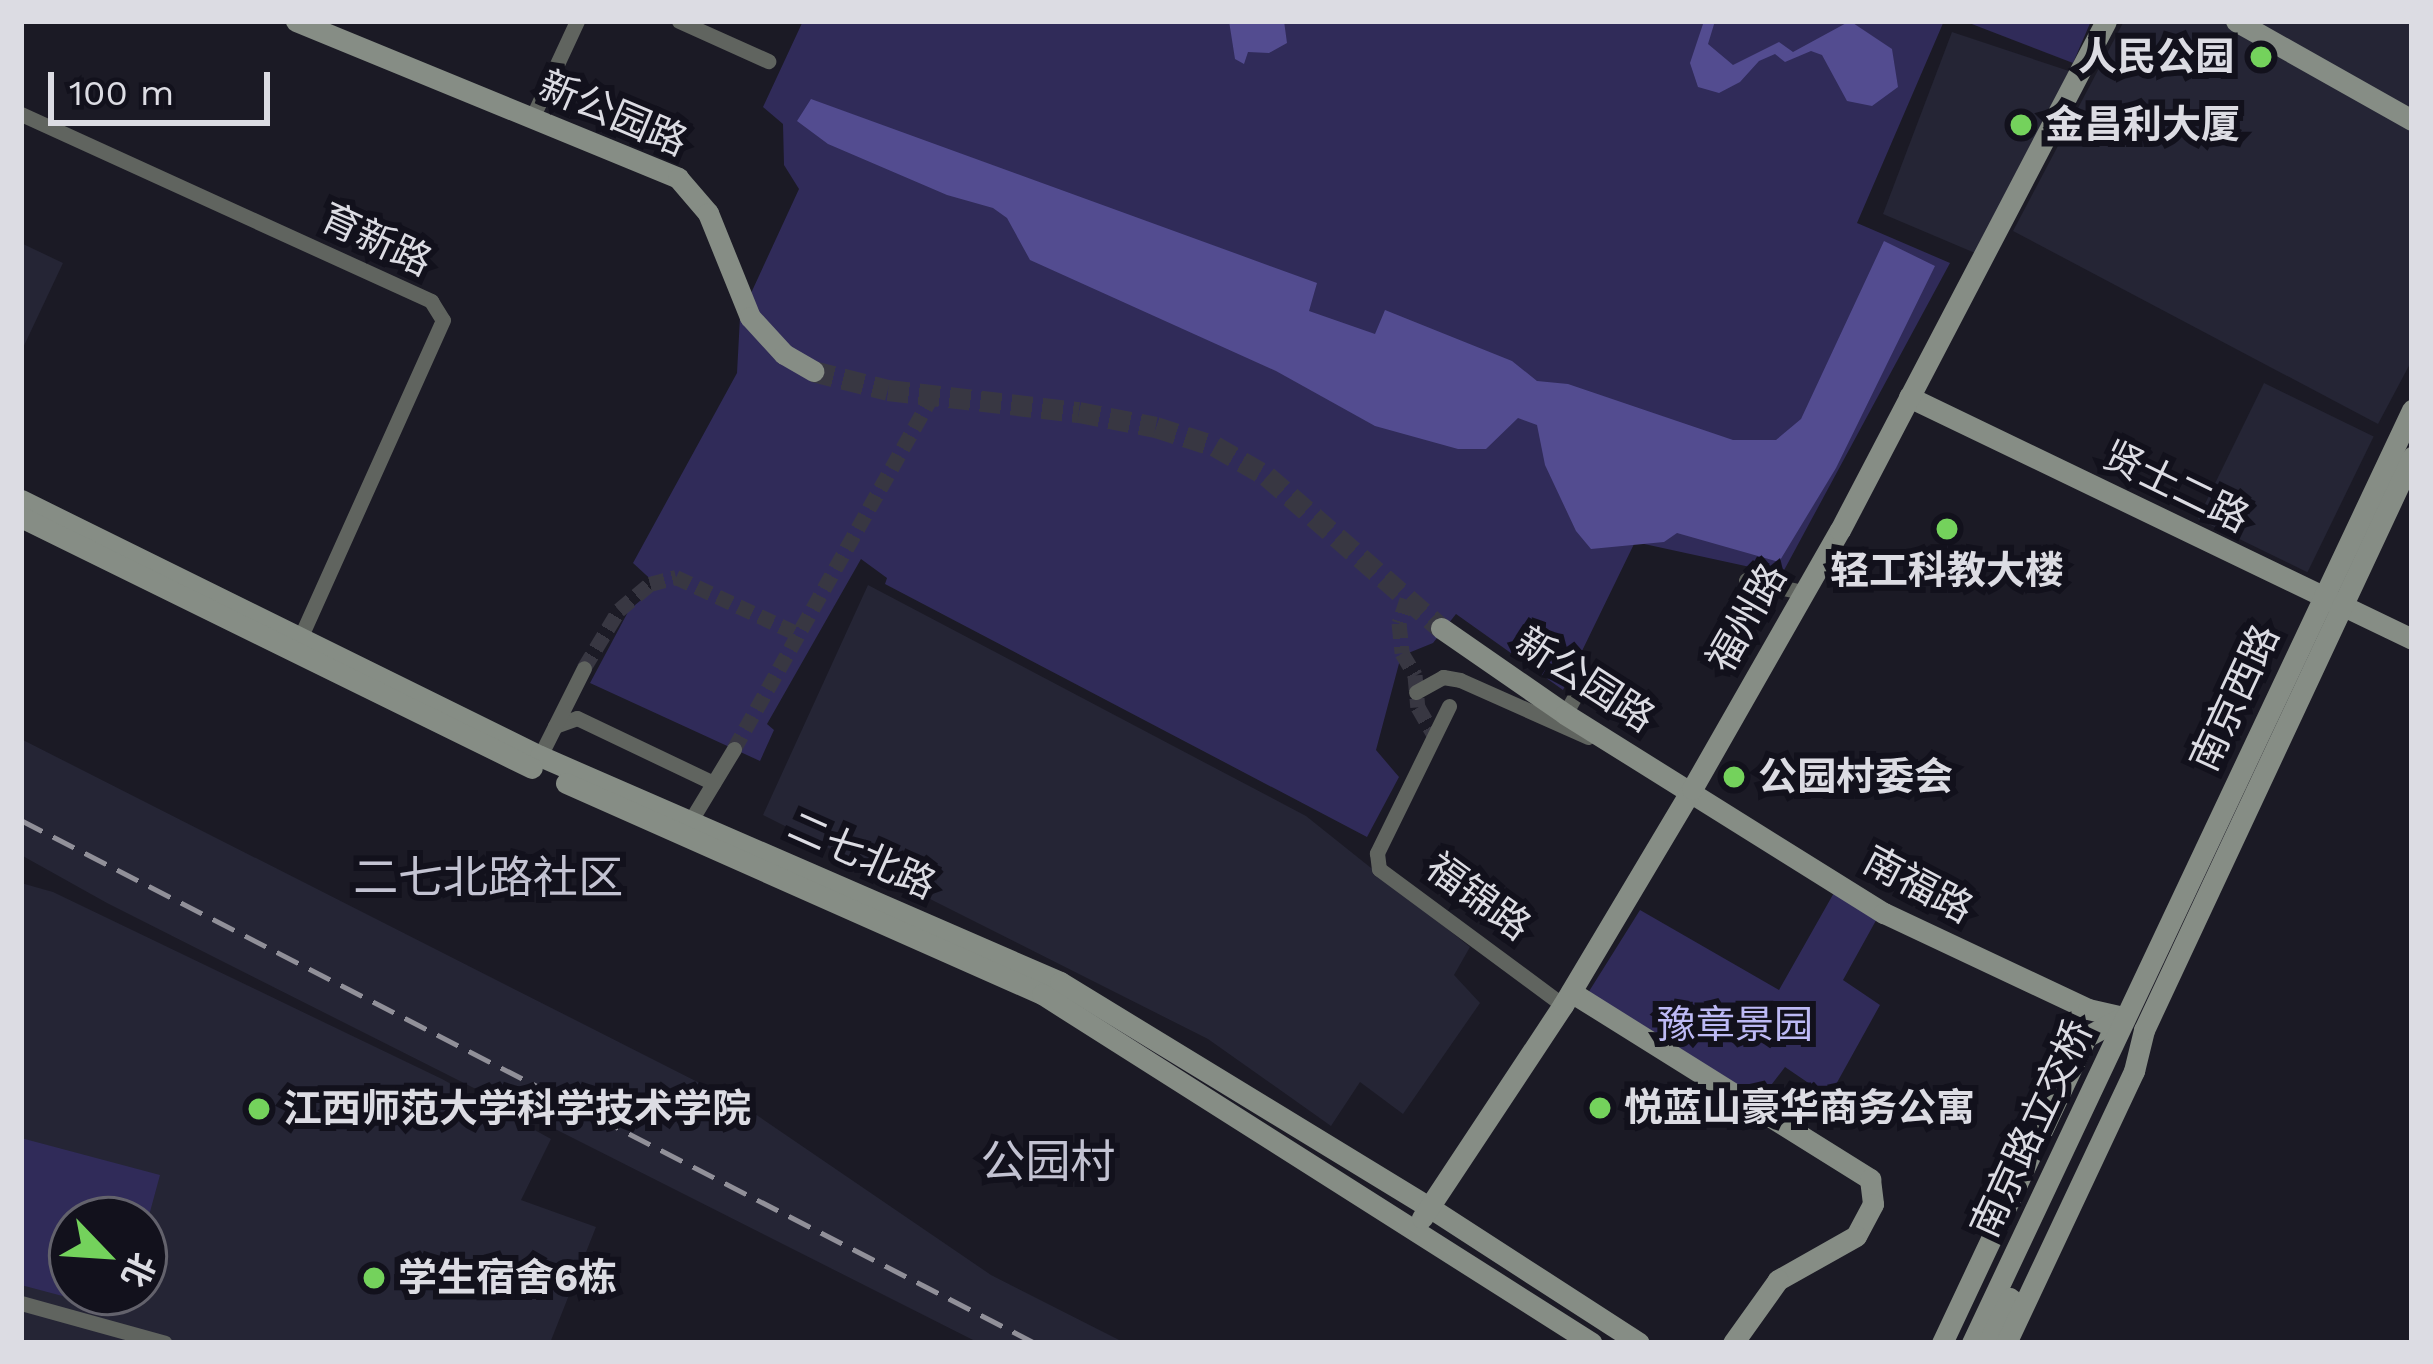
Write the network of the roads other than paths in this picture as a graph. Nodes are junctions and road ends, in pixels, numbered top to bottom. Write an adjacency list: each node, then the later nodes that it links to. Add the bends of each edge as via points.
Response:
1 (296, 21): 8 (main road, 新公园路)
2 (578, 21): 8 (street)
3 (679, 21): 6 (street)
4 (2105, 21): 11 (main road, 福州路)
5 (2236, 21): 9 (main road)
6 (768, 61)
7 (21, 114): 20 (street, 育新路, via 431,301 443,320)
8 (532, 118): 10 (main road, 新公园路, via 692,189 750,317)
9 (2412, 120)
10 (813, 371)
11 (1909, 397): 17 (main road, 福州路); 18 (main road, 贤士二路)
12 (2412, 410): 18 (main road, 南京西路)
13 (2412, 457): 18 (main road, 南京西路)
14 (21, 500): 20 (main road, 二七北路)
15 (21, 517): 38 (main road, 二七北路, via 481,745 1042,994)
16 (1745, 580): 17 (street)
17 (1802, 592): 32 (main road, 福州路)
18 (2332, 603): 21 (main road, 贤士二路); 35 (main road, 南京西路); 36 (main road, 南京西路)
19 (1441, 628): 26 (main road, 新公园路)
20 (300, 638): 29 (main road, 二七北路)
21 (2412, 639)
22 (584, 668): 27 (street)
23 (1583, 681): 26 (street)
24 (1417, 692): 30 (street, via 1443,677 1460,680)
25 (1449, 706): 34 (street, 福锦路, via 1377,854 1379,869)
26 (1565, 714): 30 (main road, 新公园路)
27 (555, 726): 29 (street); 31 (street, via 577,718)
28 (734, 748): 31 (street)
29 (540, 756): 33 (main road, 二七北路)
30 (1649, 765): 32 (main road, 新公园路)
31 (713, 783): 33 (street)
32 (1692, 789): 34 (main road, 福州路); 35 (main road, 南福路, via 1884,913 2088,1009)
33 (691, 820): 37 (main road, 二七北路, via 1060,982)
34 (1567, 998): 37 (main road, 福州路); 43 (main road, 福锦路, via 1870,1179 1873,1204 1856,1236 1778,1280)
35 (2123, 1016): 44 (main road, via 2086,1037); 45 (main road, 南京路立交桥, via 2096,1048); 46 (main road, 南京路立交桥)
36 (2144, 1030): 47 (main road, 南京路立交桥, via 2121,1060); 48 (main road, 南京路立交桥, via 2134,1071); 49 (main road, via 2152,1065)
37 (1429, 1207): 38 (main road, 福州路); 42 (main road, 二七北路)
38 (1416, 1229): 41 (main road, 二七北路)
39 (21, 1303): 40 (street)
40 (165, 1343)
41 (1592, 1343)
42 (1639, 1343)
43 (1733, 1343)
44 (1942, 1343)
45 (1956, 1343)
46 (1972, 1343)
47 (1988, 1343)
48 (2006, 1343)
49 (2022, 1343)

